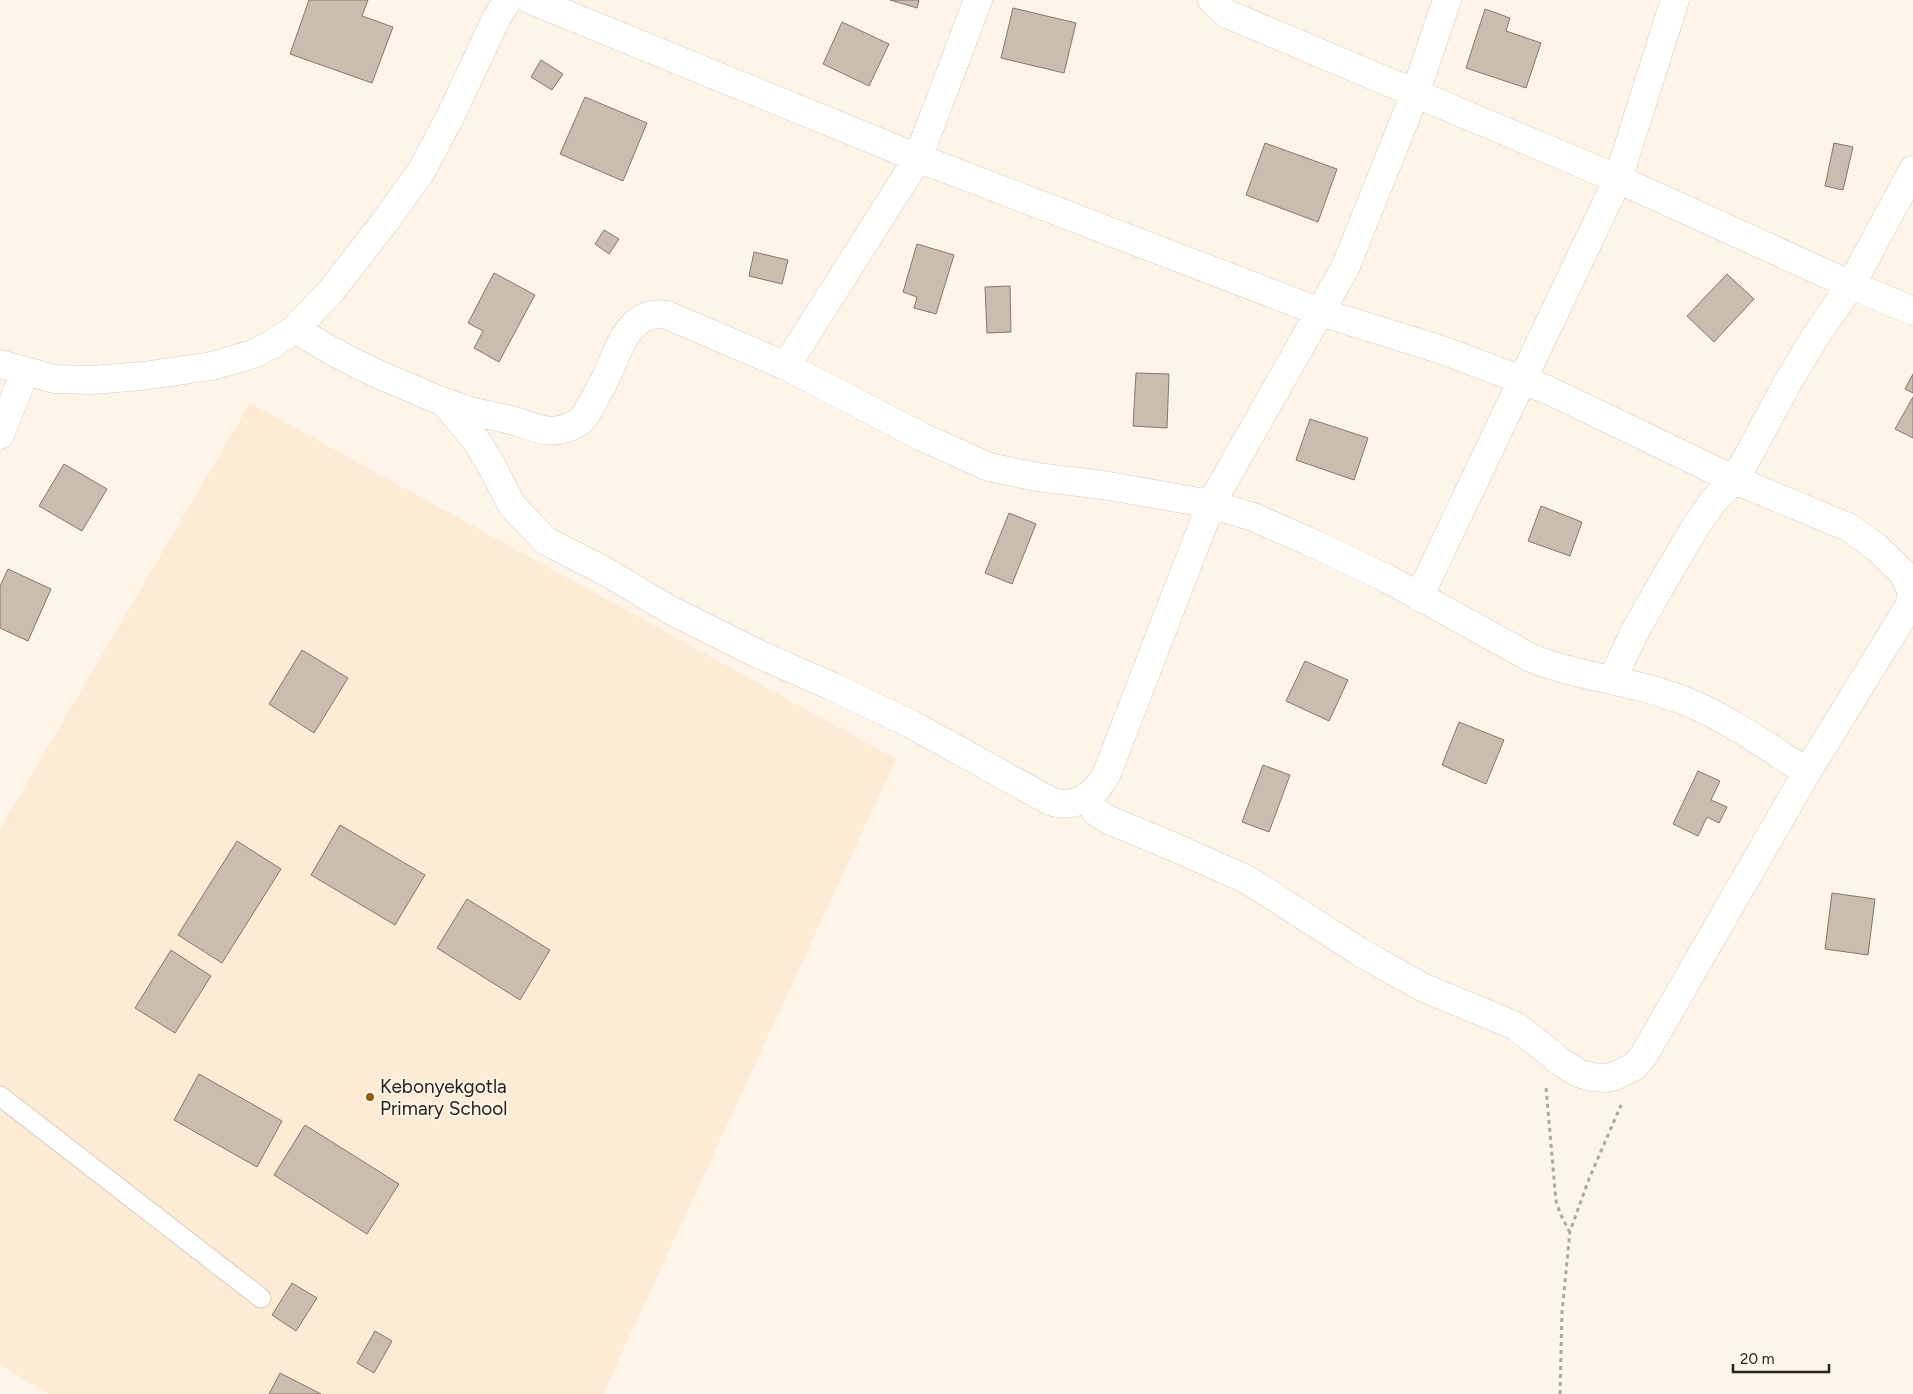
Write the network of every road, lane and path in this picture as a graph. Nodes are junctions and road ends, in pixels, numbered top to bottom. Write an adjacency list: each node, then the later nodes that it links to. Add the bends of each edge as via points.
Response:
1 (508, 0): 14 (street, via 497,16 422,170 331,291)
2 (531, 0): 8 (street)
3 (978, 0): 8 (street)
4 (1212, 0): 7 (street, via 1236,18)
5 (1446, 0): 7 (street)
6 (1675, 0): 10 (street)
7 (1415, 94): 10 (street); 13 (street, via 1346,266)
8 (918, 158): 13 (street); 15 (street)
9 (1913, 170): 11 (street)
10 (1618, 179): 11 (street); 17 (street)
11 (1851, 285): 12 (street); 20 (street, via 1788,382)
12 (1913, 311)
13 (1320, 312): 17 (street, via 1442,350); 21 (street)
14 (295, 329): 16 (street, via 253,354 212,366 143,376 54,379); 18 (street, via 322,347 379,375)
15 (786, 366): 18 (street, via 667,316 653,314 629,330 603,385 577,424 555,431 538,430); 21 (street, via 922,437 989,467)
16 (12, 368): 19 (street)
17 (1523, 380): 20 (street); 23 (street)
18 (445, 402): 26 (street, via 480,446 513,507 546,541 672,611 911,724 1050,801 1072,804)
19 (0, 434)
20 (1735, 480): 22 (street, via 1848,527); 24 (street, via 1714,500 1694,529 1639,625)
21 (1211, 504): 23 (street, via 1253,517 1308,541); 26 (street, via 1107,773)
22 (1908, 569): 25 (street, via 1911,599 1908,608)
23 (1419, 597): 24 (street, via 1531,658)
24 (1612, 680): 25 (street, via 1685,701)
25 (1807, 772): 28 (street)
26 (1087, 796): 27 (street, via 1095,811 1110,820 1248,880 1360,952 1422,987 1516,1026)
27 (1544, 1049): 28 (street, via 1578,1073 1592,1077 1615,1076); 30 (path, via 1556,1201)
28 (1635, 1066): 30 (path, via 1630,1086 1589,1178)
29 (0, 1096): 31 (lane)
30 (1570, 1231): 32 (path, via 1562,1312)
31 (261, 1298)
32 (1560, 1394)

